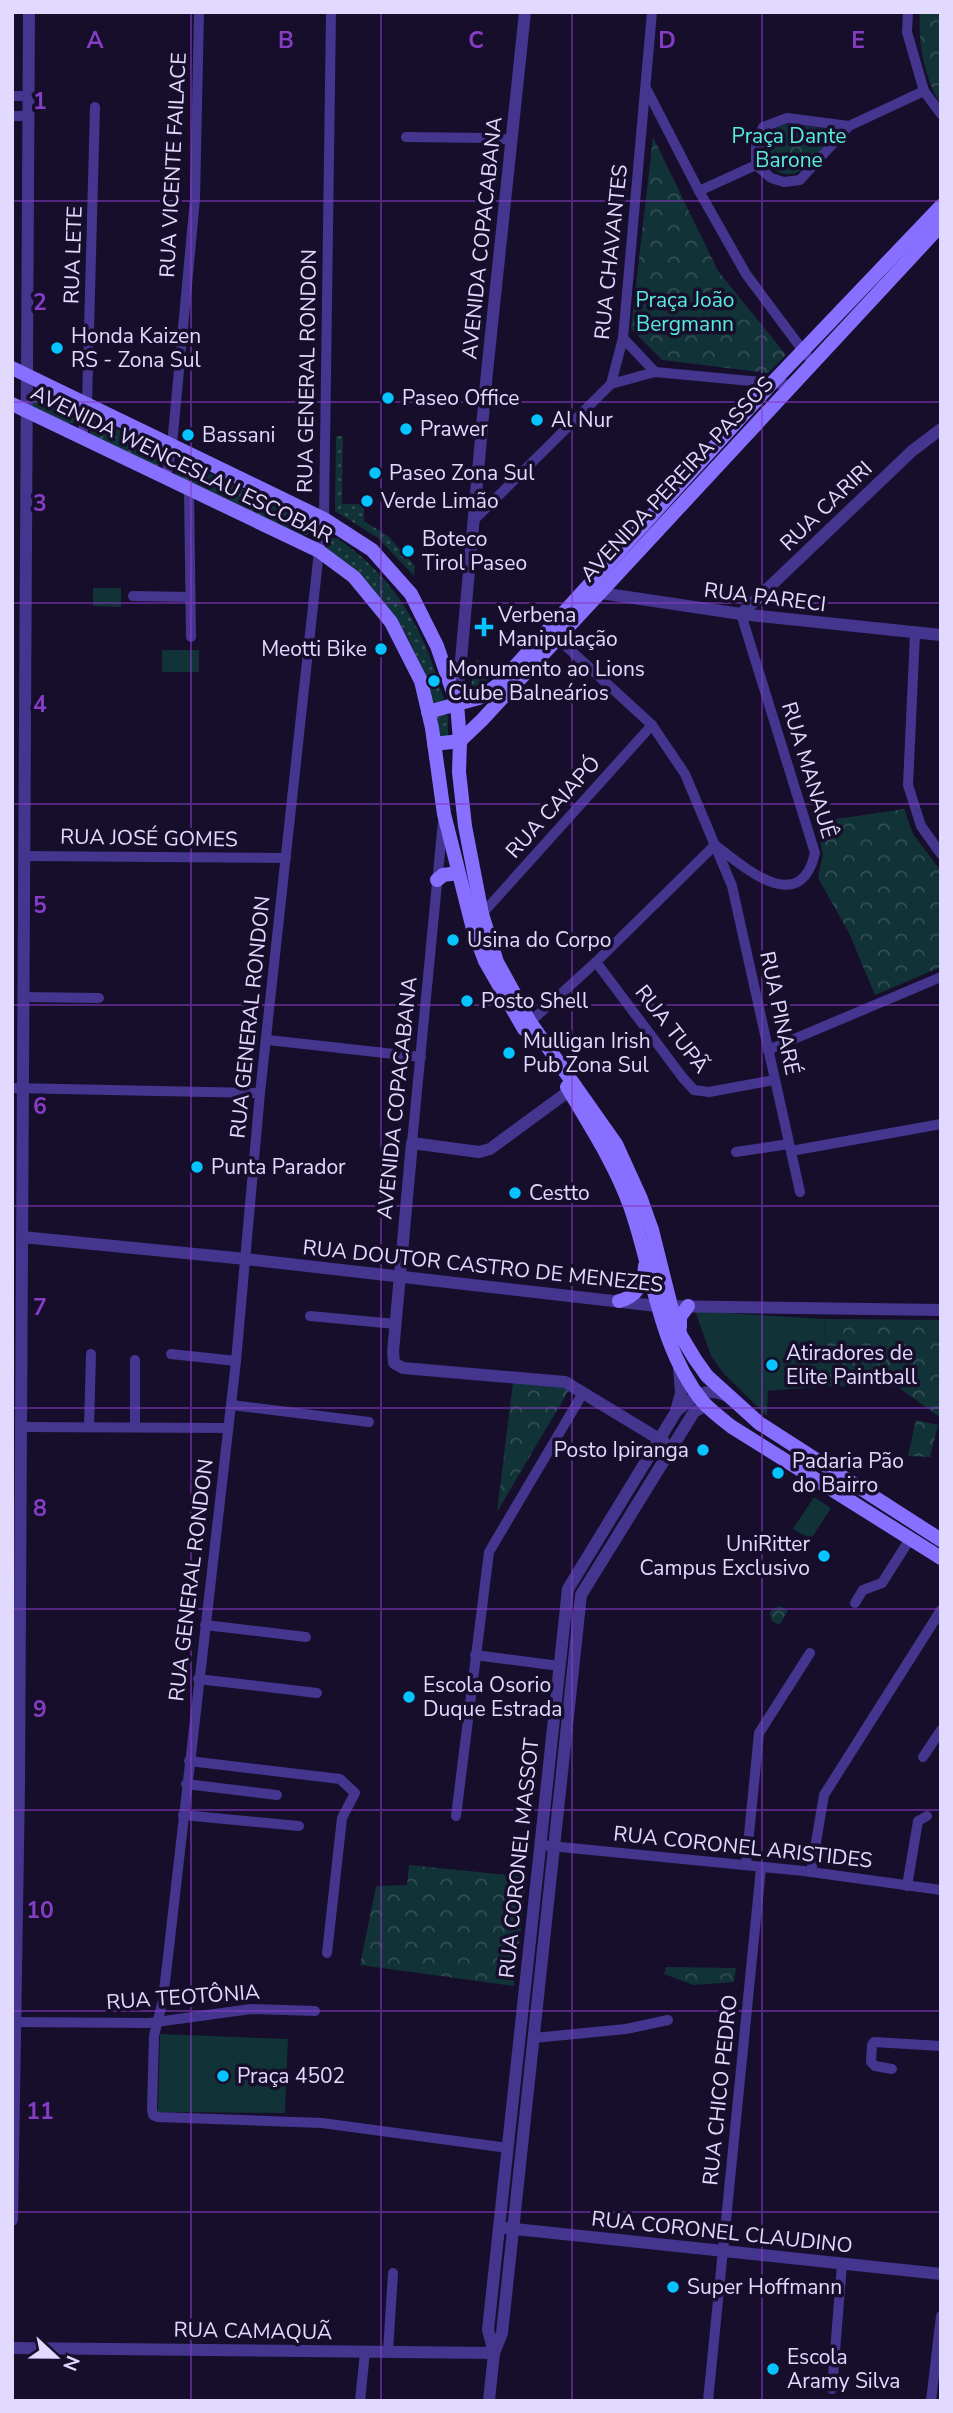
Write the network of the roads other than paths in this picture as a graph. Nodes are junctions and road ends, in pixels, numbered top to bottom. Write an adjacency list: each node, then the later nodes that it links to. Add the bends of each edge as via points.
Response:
1 (29, 12): 10 (street)
2 (199, 12): 35 (street, RUA VICENTE FAILACE, via 195,199)
3 (331, 12): 39 (street, RUA GENERAL RONDON)
4 (525, 12): 17 (street, AVENIDA COPACABANA)
5 (652, 12): 7 (street, RUA CHAVANTES)
6 (908, 12): 8 (street, via 907,32)
7 (647, 90): 19 (street); 22 (street, RUA CHAVANTES)
8 (924, 91): 12 (street); 15 (street)
9 (12, 96): 10 (street)
10 (29, 96): 14 (street)
11 (95, 107): 31 (street, RUA LETE)
12 (941, 114)
13 (12, 116): 14 (street)
14 (29, 117): 27 (street)
15 (849, 125): 18 (street, via 800,180 784,183); 18 (street, via 787,118 763,127 756,142)
16 (406, 137): 17 (street)
17 (512, 140): 40 (street, AVENIDA COPACABANA)
18 (756, 164): 19 (street)
19 (699, 191): 23 (street, via 746,274)
20 (941, 206): 23 (main road, AVENIDA PEREIRA PASSOS)
21 (941, 225): 24 (main road, AVENIDA PEREIRA PASSOS)
22 (623, 338): 26 (street); 29 (street, RUA CHAVANTES)
23 (803, 352): 24 (street); 28 (main road, AVENIDA PEREIRA PASSOS)
24 (814, 363): 30 (main road, AVENIDA PEREIRA PASSOS)
25 (12, 368): 27 (main road, AVENIDA WENCESLAU ESCOBAR)
26 (655, 372): 28 (street); 29 (street)
27 (27, 375): 31 (main road, AVENIDA WENCESLAU ESCOBAR); 32 (street)
28 (772, 383): 30 (street); 37 (main road, AVENIDA PEREIRA PASSOS)
29 (611, 384): 40 (street)
30 (793, 385): 37 (main road, AVENIDA PEREIRA PASSOS)
31 (87, 404): 34 (street, RUA LETE); 35 (main road, AVENIDA WENCESLAU ESCOBAR)
32 (19, 408): 34 (main road, AVENIDA WENCESLAU ESCOBAR); 63 (street)
33 (941, 429): 45 (street, RUA CARIRI, via 912,451)
34 (82, 438): 36 (main road, AVENIDA WENCESLAU ESCOBAR)
35 (172, 445): 36 (street, RUA VICENTE FAILACE); 39 (main road, AVENIDA WENCESLAU ESCOBAR)
36 (166, 478): 38 (main road, AVENIDA WENCESLAU ESCOBAR)
37 (692, 482): 42 (main road, AVENIDA PEREIRA PASSOS)
38 (189, 489): 41 (main road, AVENIDA WENCESLAU ESCOBAR); 44 (street)
39 (324, 519): 41 (street, RUA GENERAL RONDON); 51 (main road, AVENIDA WENCESLAU ESCOBAR, via 372,550 411,594)
40 (473, 522): 49 (street, AVENIDA COPACABANA)
41 (319, 551): 54 (main road, AVENIDA WENCESLAU ESCOBAR, via 354,577 391,622 421,681); 64 (street, RUA GENERAL RONDON)
42 (592, 592): 45 (street, RUA PARECI); 47 (main road, AVENIDA PEREIRA PASSOS)
43 (133, 596): 44 (street)
44 (190, 597): 50 (street)
45 (741, 614): 48 (street, RUA PARECI); 60 (street, RUA MANAUÊ, via 815,853 804,878 775,885)
46 (939, 632): 48 (street, RUA PARECI)
47 (552, 634): 52 (main road, AVENIDA PEREIRA PASSOS); 55 (street, RUA PINARÉ)
48 (915, 634): 62 (street, via 908,785 921,826)
49 (463, 635): 51 (street, via 456,645); 53 (street, AVENIDA COPACABANA)
50 (191, 637)
51 (437, 646): 53 (main road, AVENIDA WENCESLAU ESCOBAR)
52 (503, 688): 53 (main road, AVENIDA PEREIRA PASSOS); 56 (main road, AVENIDA PEREIRA PASSOS, via 482,720)
53 (457, 704): 54 (main road, AVENIDA PEREIRA PASSOS); 56 (main road, AVENIDA WENCESLAU ESCOBAR)
54 (428, 712): 57 (main road, AVENIDA WENCESLAU ESCOBAR)
55 (652, 725): 60 (street, RUA PINARÉ, via 685,774); 67 (street, RUA CAIAPÓ)
56 (460, 741): 57 (main road); 59 (main road, AVENIDA WENCESLAU ESCOBAR)
57 (434, 744): 58 (main road, AVENIDA WENCESLAU ESCOBAR)
58 (444, 814): 61 (main road, AVENIDA WENCESLAU ESCOBAR); 66 (street, AVENIDA COPACABANA)
59 (465, 826): 61 (street, AVENIDA COPACABANA); 67 (main road, AVENIDA WENCESLAU ESCOBAR)
60 (715, 845): 68 (street); 74 (street, RUA PINARÉ, via 732,886)
61 (452, 848): 65 (main road, AVENIDA WENCESLAU ESCOBAR); 66 (street, AVENIDA COPACABANA)
62 (941, 854)
63 (18, 856): 64 (street, RUA JOSÉ GOMES); 70 (street)
64 (286, 858): 73 (street, RUA GENERAL RONDON)
65 (458, 873): 66 (main road, via 443,874); 78 (main road, AVENIDA WENCESLAU ESCOBAR, via 485,961 523,1028)
66 (437, 880): 75 (street, AVENIDA COPACABANA)
67 (482, 914): 72 (main road, AVENIDA WENCESLAU ESCOBAR, via 498,962)
68 (596, 962): 72 (street); 76 (street, RUA TUPÃ, via 694,1090 709,1092)
69 (941, 977): 74 (street)
70 (23, 997): 71 (street); 77 (street)
71 (99, 998)
72 (530, 1023): 80 (main road, AVENIDA WENCESLAU ESCOBAR)
73 (268, 1040): 75 (street); 79 (street, RUA GENERAL RONDON)
74 (768, 1050): 76 (street, RUA PINARÉ)
75 (421, 1057): 82 (street, AVENIDA COPACABANA)
76 (774, 1080): 83 (street, RUA PINARÉ)
77 (17, 1088): 79 (street); 86 (street)
78 (569, 1091): 80 (main road); 82 (street, via 490,1149 479,1152); 88 (main road, AVENIDA WENCESLAU ESCOBAR, via 614,1170)
79 (260, 1093): 89 (street, RUA GENERAL RONDON)
80 (588, 1102): 92 (main road, AVENIDA WENCESLAU ESCOBAR, via 616,1144 641,1199 652,1230)
81 (941, 1124): 83 (street)
82 (412, 1143): 90 (street, AVENIDA COPACABANA)
83 (790, 1148): 84 (street); 85 (street, RUA PINARÉ)
84 (736, 1152)
85 (800, 1192)
86 (17, 1215): 87 (street)
87 (22, 1237): 89 (street, RUA DOUTOR CASTRO DE MENEZES); 96 (street)
88 (645, 1258): 91 (main road, via 639,1289); 92 (main road, AVENIDA WENCESLAU ESCOBAR)
89 (246, 1259): 90 (street, RUA DOUTOR CASTRO DE MENEZES); 102 (street, RUA GENERAL RONDON)
90 (400, 1277): 91 (street, RUA DOUTOR CASTRO DE MENEZES); 97 (street, AVENIDA COPACABANA)
91 (619, 1301): 92 (street, RUA DOUTOR CASTRO DE MENEZES)
92 (664, 1306): 93 (street, RUA DOUTOR CASTRO DE MENEZES); 98 (main road, AVENIDA WENCESLAU ESCOBAR); 103 (main road, AVENIDA WENCESLAU ESCOBAR)
93 (688, 1306): 94 (street, RUA DOUTOR CASTRO DE MENEZES); 98 (main road, via 680,1317)
94 (941, 1310)
95 (310, 1316): 97 (street)
96 (17, 1321): 110 (street)
97 (396, 1324): 104 (street, AVENIDA COPACABANA, via 394,1363 403,1368 565,1382)
98 (681, 1336): 105 (main road, AVENIDA WENCESLAU ESCOBAR, via 707,1376)
99 (91, 1354): 111 (street)
100 (171, 1354): 102 (street)
101 (135, 1360): 112 (street)
102 (236, 1361): 107 (street, RUA GENERAL RONDON)
103 (679, 1361): 106 (main road, AVENIDA WENCESLAU ESCOBAR); 108 (street, via 681,1392)
104 (583, 1393): 114 (street); 124 (street, via 489,1552)
105 (727, 1396): 106 (street, via 711,1391); 117 (main road, AVENIDA WENCESLAU ESCOBAR, via 759,1423)
106 (702, 1400): 108 (street, RUA CORONEL MASSOT); 115 (street, RUA CORONEL MASSOT); 116 (main road, AVENIDA WENCESLAU ESCOBAR, via 732,1427)
107 (231, 1405): 109 (street); 113 (street, RUA GENERAL RONDON)
108 (676, 1412): 114 (street, RUA CORONEL MASSOT)
109 (369, 1422)
110 (16, 1427): 111 (street); 144 (street)
111 (89, 1427): 112 (street)
112 (135, 1427): 113 (street)
113 (228, 1428): 121 (street, RUA GENERAL RONDON)
114 (659, 1439): 115 (street); 125 (street, RUA CORONEL MASSOT, via 568,1589)
115 (672, 1446): 138 (street, RUA CORONEL MASSOT, via 582,1595)
116 (910, 1539): 118 (main road, AVENIDA WENCESLAU ESCOBAR); 119 (street, via 882,1583 863,1591)
117 (941, 1540)
118 (941, 1559)
119 (855, 1603)
120 (941, 1610): 141 (street, via 824,1795)
121 (205, 1625): 122 (street); 126 (street, RUA GENERAL RONDON)
122 (306, 1637)
123 (810, 1653): 139 (street, via 759,1732)
124 (475, 1655): 125 (street); 134 (street)
125 (559, 1666): 137 (street, RUA CORONEL MASSOT)
126 (198, 1679): 127 (street); 130 (street, RUA GENERAL RONDON)
127 (317, 1693)
128 (941, 1731): 129 (street)
129 (923, 1758)
130 (189, 1760): 131 (street, RUA GENERAL RONDON); 145 (street, via 340,1779 355,1793 342,1818)
131 (186, 1784): 132 (street); 133 (street, RUA GENERAL RONDON)
132 (277, 1795)
133 (183, 1815): 136 (street); 149 (street, RUA GENERAL RONDON)
134 (456, 1816)
135 (927, 1816): 142 (street, via 918,1821)
136 (299, 1826)
137 (540, 1845): 138 (street, RUA CORONEL ARISTIDES); 153 (street, RUA CORONEL MASSOT)
138 (555, 1846): 139 (street, RUA CORONEL ARISTIDES); 150 (street, RUA CORONEL MASSOT)
139 (746, 1865): 140 (street, RUA CORONEL ARISTIDES)
140 (761, 1868): 141 (street, RUA CORONEL ARISTIDES); 157 (street, RUA CHICO PEDRO)
141 (811, 1872): 142 (street, RUA CORONEL ARISTIDES)
142 (907, 1886): 143 (street, RUA CORONEL ARISTIDES)
143 (941, 1890)
144 (15, 1933): 148 (street)
145 (327, 1953)
146 (315, 2011): 149 (street, RUA TEOTÔNIA, via 251,2009)
147 (668, 2020): 150 (street)
148 (13, 2022): 149 (street, RUA TEOTÔNIA); 154 (street)
149 (158, 2022): 153 (street, RUA GENERAL RONDON, via 152,2085 156,2116 322,2123)
150 (534, 2038): 156 (street, RUA CORONEL MASSOT)
151 (941, 2046): 152 (street, via 874,2042 870,2062)
152 (892, 2068)
153 (508, 2148): 155 (street, RUA CORONEL MASSOT)
154 (12, 2220)
155 (499, 2227): 156 (street, RUA CORONEL CLAUDINO); 165 (street, RUA CORONEL MASSOT, via 488,2330)
156 (514, 2228): 157 (street, RUA CORONEL CLAUDINO); 165 (street, RUA CORONEL MASSOT, via 502,2333)
157 (722, 2252): 158 (street, RUA CORONEL CLAUDINO); 169 (street, RUA CHICO PEDRO)
158 (842, 2264): 160 (street, RUA CORONEL CLAUDINO); 166 (street)
159 (393, 2273): 164 (street)
160 (941, 2274)
161 (941, 2316): 170 (street)
162 (12, 2348): 163 (street, RUA CAMAQUÃ)
163 (365, 2351): 164 (street, RUA CAMAQUÃ); 167 (street)
164 (388, 2352): 165 (street, RUA CAMAQUÃ)
165 (494, 2353): 168 (street, RUA CORONEL MASSOT)
166 (832, 2389)
167 (360, 2401)
168 (489, 2401)
169 (708, 2401)
170 (931, 2401)

